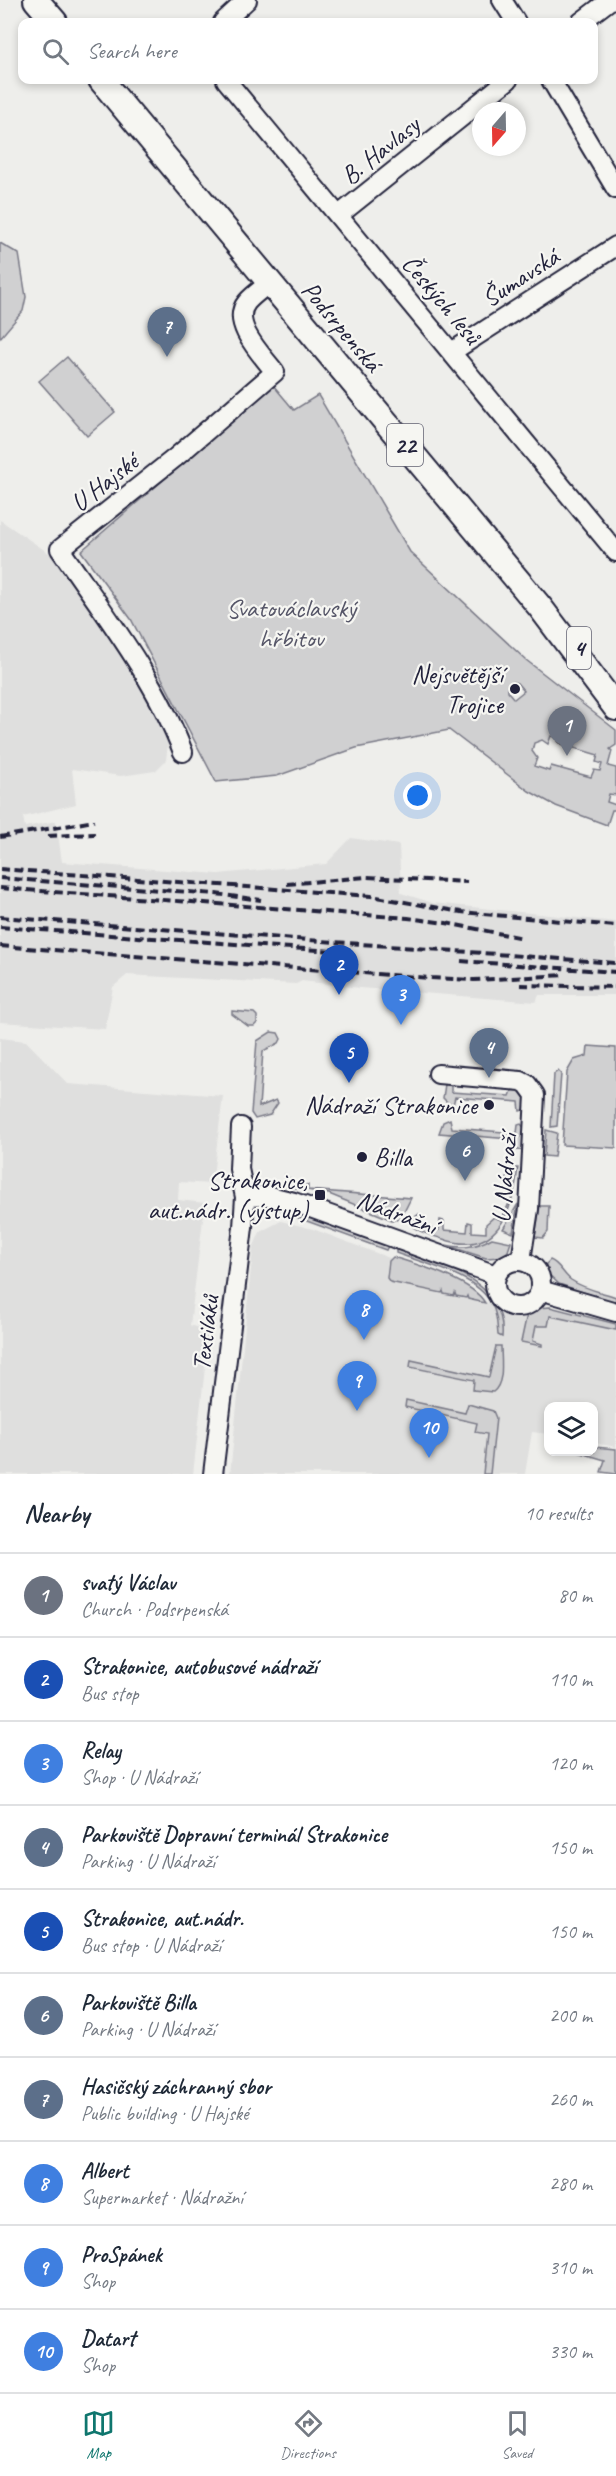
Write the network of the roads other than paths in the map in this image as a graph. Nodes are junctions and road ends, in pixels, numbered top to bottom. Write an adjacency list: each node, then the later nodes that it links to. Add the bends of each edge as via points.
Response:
1 (36, 0): 5 (main road)
2 (247, 0): 6 (street)
3 (502, 0): 7 (street)
4 (610, 0): 8 (street)
5 (52, 18)
6 (227, 18)
7 (513, 18)
8 (586, 18)
9 (104, 84): 16 (main road, Podsrpenská / 22)
10 (229, 84): 14 (street, Českých lesů)
11 (503, 84): 14 (street, B. Havlasy)
12 (553, 84): 13 (street)
13 (616, 189)
14 (339, 215): 17 (street, Českých lesů)
15 (616, 246): 17 (street, Šumavská)
16 (269, 283): 19 (main road, Podsrpenská / 22); 22 (street, U Hajské, via 245,303 242,320 250,339 275,372 60,549 125,644 172,722)
17 (453, 351): 18 (street, Českých lesů)
18 (616, 552)
19 (540, 607): 20 (main road, Podsrpenská / 4); 21 (main road, Podsrpenská / 22)
20 (616, 691)
21 (616, 708)
22 (183, 752)
23 (438, 1074): 26 (street, U Nádraží, via 521,1081 535,1095 529,1209)
24 (241, 1127): 25 (street, via 239,1169)
25 (245, 1197): 27 (street, Nádražní, via 270,1196 294,1202); 30 (street, Textiláků)
26 (521, 1260): 27 (street, via 505,1264); 28 (street, via 538,1272)
27 (496, 1275): 28 (street, via 496,1293 508,1305 528,1305)
28 (540, 1290): 29 (street)
29 (616, 1312)
30 (213, 1474)

